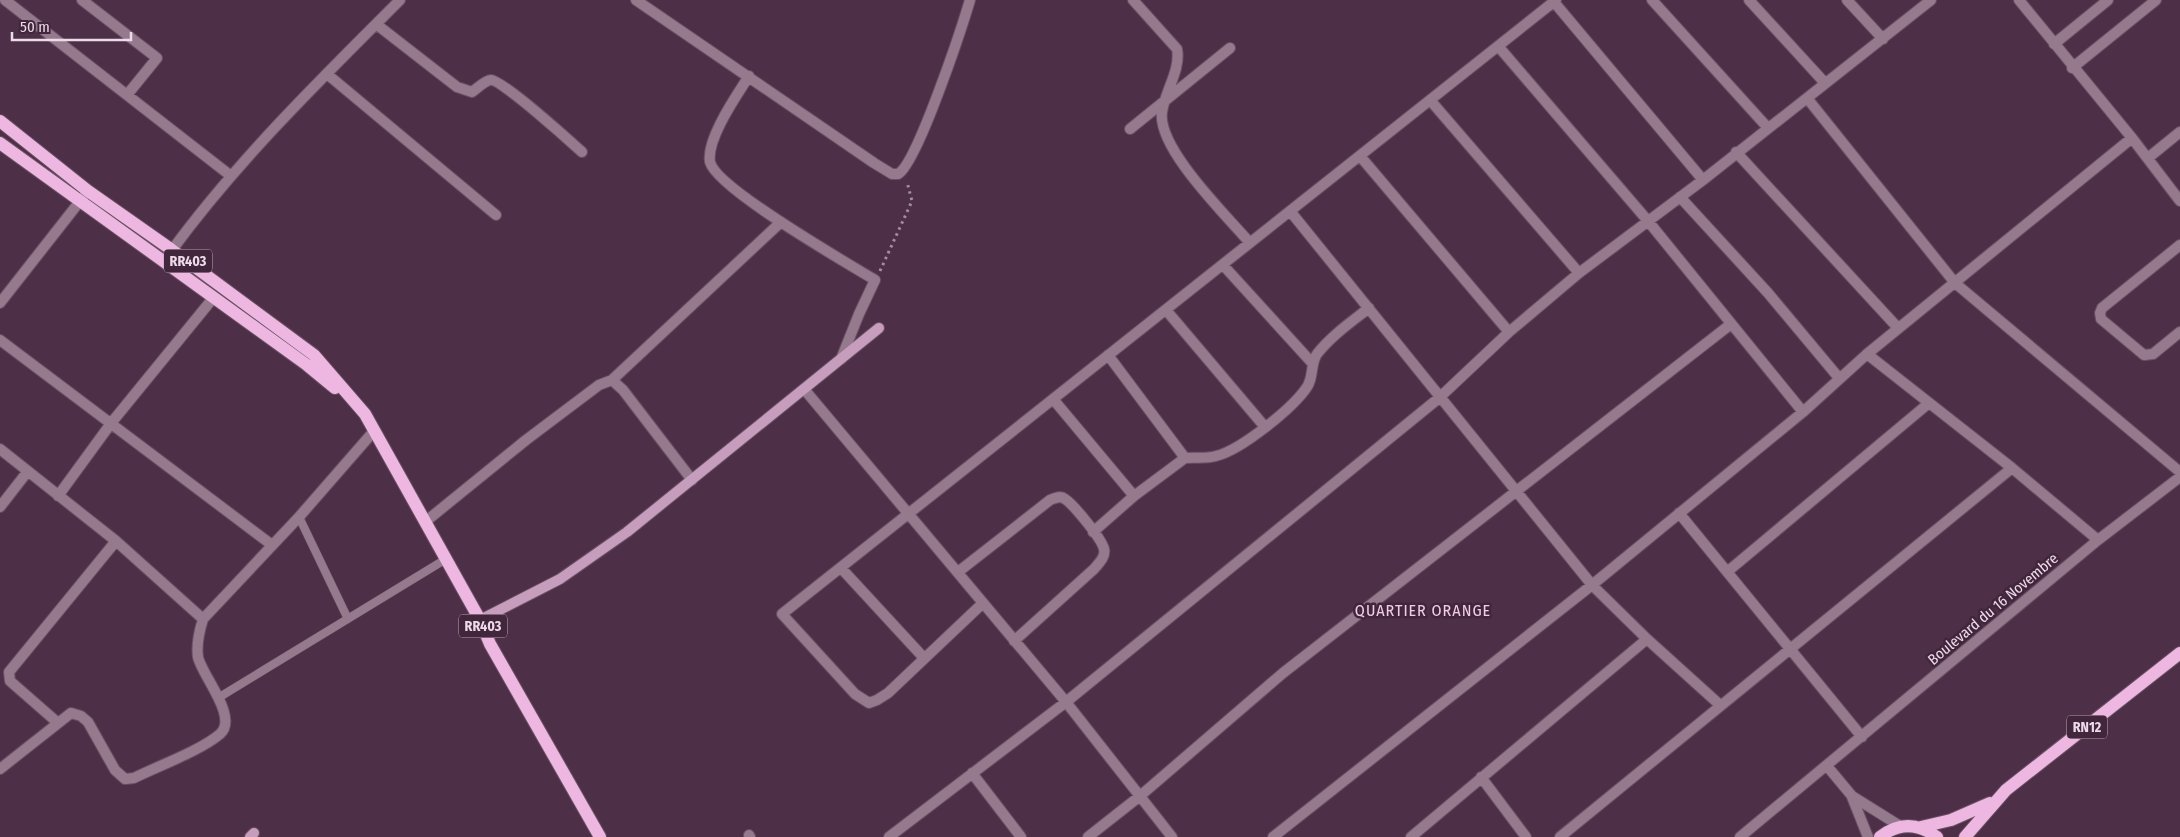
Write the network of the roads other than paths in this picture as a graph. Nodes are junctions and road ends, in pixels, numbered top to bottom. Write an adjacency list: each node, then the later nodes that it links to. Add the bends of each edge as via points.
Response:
1 (4, 0): 24 (street)
2 (82, 0): 24 (street, via 157,58)
3 (400, 0): 15 (street)
4 (636, 0): 22 (street)
5 (970, 0): 22 (street, via 959,39 926,122 902,171 892,174 874,163)
6 (1133, 0): 26 (street, via 1177,49 1175,70)
7 (1652, 0): 29 (street)
8 (1750, 0): 23 (street)
9 (1847, 0): 16 (street)
10 (1931, 0): 16 (street)
11 (2019, 0): 17 (street)
12 (2108, 0): 17 (street)
13 (2156, 0): 20 (street)
14 (1555, 1): 18 (street); 39 (street)
15 (376, 24): 21 (street); 34 (street, via 457,87 472,92 494,80)
16 (1883, 39): 23 (street)
17 (2054, 44): 20 (street)
18 (1498, 46): 27 (street); 46 (street)
19 (1230, 48): 26 (street)
20 (2072, 68): 32 (street)
21 (327, 74): 38 (street); 45 (street)
22 (749, 76): 47 (street, via 715,138 710,163 719,176)
23 (1825, 83): 25 (street)
24 (126, 95): 38 (street)
25 (1807, 98): 29 (street); 53 (street)
26 (1165, 100): 30 (street); 48 (street, via 1162,125 1166,138 1178,158)
27 (1430, 100): 36 (street); 52 (street)
28 (0, 121): 40 (main road, RR403)
29 (1768, 128): 35 (street)
30 (1130, 130)
31 (2180, 132): 37 (street)
32 (2132, 138): 37 (street); 53 (street)
33 (0, 143): 43 (main road, RR403)
34 (582, 152)
35 (1736, 152): 39 (street); 60 (street)
36 (1360, 156): 44 (street); 61 (street)
37 (2148, 158): 42 (street)
38 (231, 176): 50 (street)
39 (1703, 180): 41 (street)
40 (88, 191): 43 (street); 50 (main road, RR403)
41 (1680, 196): 46 (street); 68 (street)
42 (2180, 201)
43 (79, 202): 54 (main road, RR403); 55 (street)
44 (1290, 211): 48 (street); 56 (street)
45 (496, 216)
46 (1648, 221): 52 (street); 58 (street)
47 (781, 222): 66 (street, via 876,280); 69 (street)
48 (1250, 243): 51 (street)
49 (2180, 245): 62 (street, via 2102,308 2100,313 2101,319 2144,355 2153,354)
50 (172, 250): 75 (main road, RR403, via 314,355)
51 (1223, 264): 57 (street); 67 (street)
52 (1579, 273): 61 (street)
53 (1954, 283): 60 (street); 83 (street)
54 (214, 297): 75 (main road, RR403, via 307,364); 76 (street)
55 (0, 303)
56 (1369, 308): 67 (street, via 1330,340); 71 (street)
57 (1166, 310): 65 (street); 77 (street)
58 (1732, 324): 74 (street); 86 (street)
59 (879, 328): 66 (street)
60 (1898, 328): 64 (street)
61 (1509, 332): 71 (street)
62 (2180, 332)
63 (0, 340): 76 (street)
64 (1867, 354): 68 (street); 73 (street)
65 (1108, 355): 72 (street); 80 (street)
66 (841, 359): 70 (street)
67 (1313, 364): 77 (street, via 1307,387)
68 (1839, 378): 74 (street)
69 (612, 380): 85 (street); 93 (street, via 599,386 526,440)
70 (804, 389): 85 (street); 90 (street)
71 (1439, 398): 86 (street); 113 (street)
72 (1053, 399): 88 (street); 90 (street)
73 (1929, 403): 81 (street); 101 (street)
74 (1803, 412): 91 (street)
75 (365, 414): 78 (main road, RR403)
76 (112, 422): 87 (street); 97 (street)
77 (1265, 427): 80 (street, via 1216,456)
78 (374, 431): 92 (street); 93 (main road, RR403)
79 (0, 449): 82 (street)
80 (1185, 458): 88 (street)
81 (2012, 468): 95 (street); 109 (street)
82 (28, 471): 87 (street); 89 (street)
83 (2180, 472)
84 (2180, 478): 95 (street, Boulevard du 16 Novembre)
85 (692, 480): 106 (street, via 627,532 560,579)
86 (1517, 492): 102 (street); 121 (street, via 1283,673)
87 (58, 496): 96 (street)
88 (1134, 496): 94 (street)
89 (0, 507)
90 (909, 514): 99 (street); 100 (street)
91 (1679, 514): 101 (street); 102 (street)
92 (299, 517): 97 (street); 104 (lane)
93 (425, 522): 98 (main road, RR403)
94 (1093, 532): 100 (street, via 1066,499 1055,498); 108 (street, via 1104,549 1104,556 1094,569)
95 (2098, 540): 116 (street, Boulevard du 16 Novembre)
96 (116, 541): 105 (street); 115 (street, via 8,672 10,681)
97 (272, 545): 105 (street)
98 (446, 559): 104 (lane); 106 (main road, RR403)
99 (841, 568): 111 (street); 111 (street, via 782,614 854,694 868,703 877,700)
100 (958, 572): 103 (street)
101 (1728, 572): 109 (street)
102 (1592, 585): 107 (street); 131 (street)
103 (983, 603): 108 (street); 111 (street)
104 (348, 618): 112 (lane)
105 (203, 620): 112 (street, via 198,635 199,660)
106 (480, 620): 126 (main road, RR403, via 490,644)
107 (1647, 639): 114 (street); 120 (street)
108 (1014, 641): 113 (street)
109 (1790, 648): 114 (street); 116 (street)
110 (2180, 653): 123 (main road, RN12)
111 (924, 658)
112 (218, 698): 115 (street, via 226,719 221,733 134,778 125,779 115,770 82,716 71,713)
113 (1066, 702): 119 (street); 121 (street)
114 (1720, 705): 134 (street)
115 (58, 722): 118 (street)
116 (1862, 736): 117 (street, Boulevard du 16 Novembre)
117 (1827, 766): 122 (street); 135 (street, Boulevard du 16 Novembre)
118 (0, 769)
119 (972, 773): 127 (street); 128 (street)
120 (1481, 777): 132 (street); 133 (street)
121 (1140, 796): 129 (street); 130 (street)
122 (1852, 796): 124 (street); 136 (street)
123 (1994, 801): 125 (main road, RN12, via 1951,820); 139 (main road, RN12)
124 (1900, 826): 125 (main road, RN12); 137 (main road)
125 (1921, 827): 138 (main road)
126 (600, 837)
127 (889, 837)
128 (1021, 837)
129 (1088, 837)
130 (1172, 837)
131 (1273, 837)
132 (1411, 837)
133 (1526, 837)
134 (1560, 837)
135 (1740, 837)
136 (1868, 837)
137 (1880, 837)
138 (1936, 837)
139 (1964, 837)

